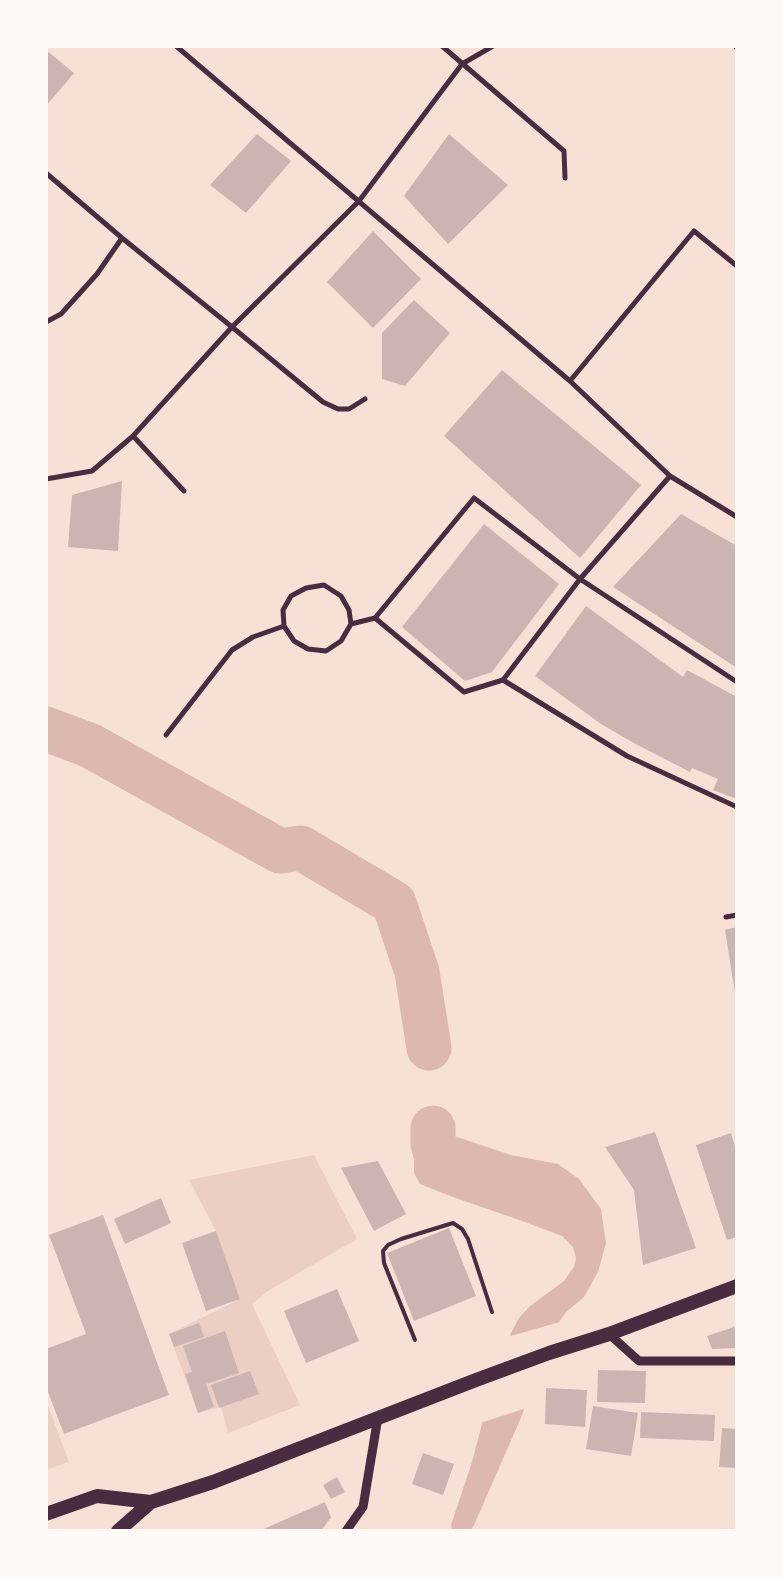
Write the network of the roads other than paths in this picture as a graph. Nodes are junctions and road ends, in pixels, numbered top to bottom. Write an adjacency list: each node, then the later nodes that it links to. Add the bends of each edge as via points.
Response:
1 (176, 46): 7 (street)
2 (442, 46): 4 (street)
3 (492, 46): 4 (street)
4 (462, 64): 6 (street, via 564,151); 7 (street)
5 (46, 173): 8 (street)
6 (565, 178)
7 (359, 201): 11 (street); 12 (street)
8 (122, 238): 10 (street, via 97,274 61,314); 11 (street)
9 (737, 266): 12 (street, via 694,231)
10 (46, 322)
11 (232, 326): 13 (street, via 323,402 338,409 350,409); 14 (street)
12 (570, 381): 15 (street)
13 (365, 399)
14 (133, 436): 16 (street, via 92,470); 17 (street)
15 (670, 476): 18 (street); 19 (street)
16 (46, 478)
17 (184, 491)
18 (737, 516)
19 (580, 579): 20 (street, via 474,498); 23 (street); 24 (street)
20 (376, 618): 21 (street); 23 (street, via 464,692)
21 (351, 624): 22 (street, via 341,641 326,651 308,649 294,642); 22 (street, via 349,610 341,596 324,585 306,588 291,596 283,610)
22 (284, 626): 25 (street, via 253,636 232,650)
23 (502, 680): 26 (street, via 627,756)
24 (737, 682)
25 (166, 734)
26 (737, 807)
27 (737, 915): 28 (street)
28 (726, 917)
29 (737, 1286): 31 (highway)
30 (492, 1312): 32 (lane, via 462,1229 453,1223 401,1239 383,1251 384,1263)
31 (610, 1334): 33 (street, via 639,1361); 34 (highway, via 549,1353)
32 (415, 1340)
33 (737, 1361)
34 (378, 1417): 35 (highway, via 212,1482); 38 (street, via 363,1507)
35 (151, 1502): 36 (highway, via 97,1496); 37 (highway)
36 (46, 1514)
37 (118, 1531)
38 (346, 1531)

